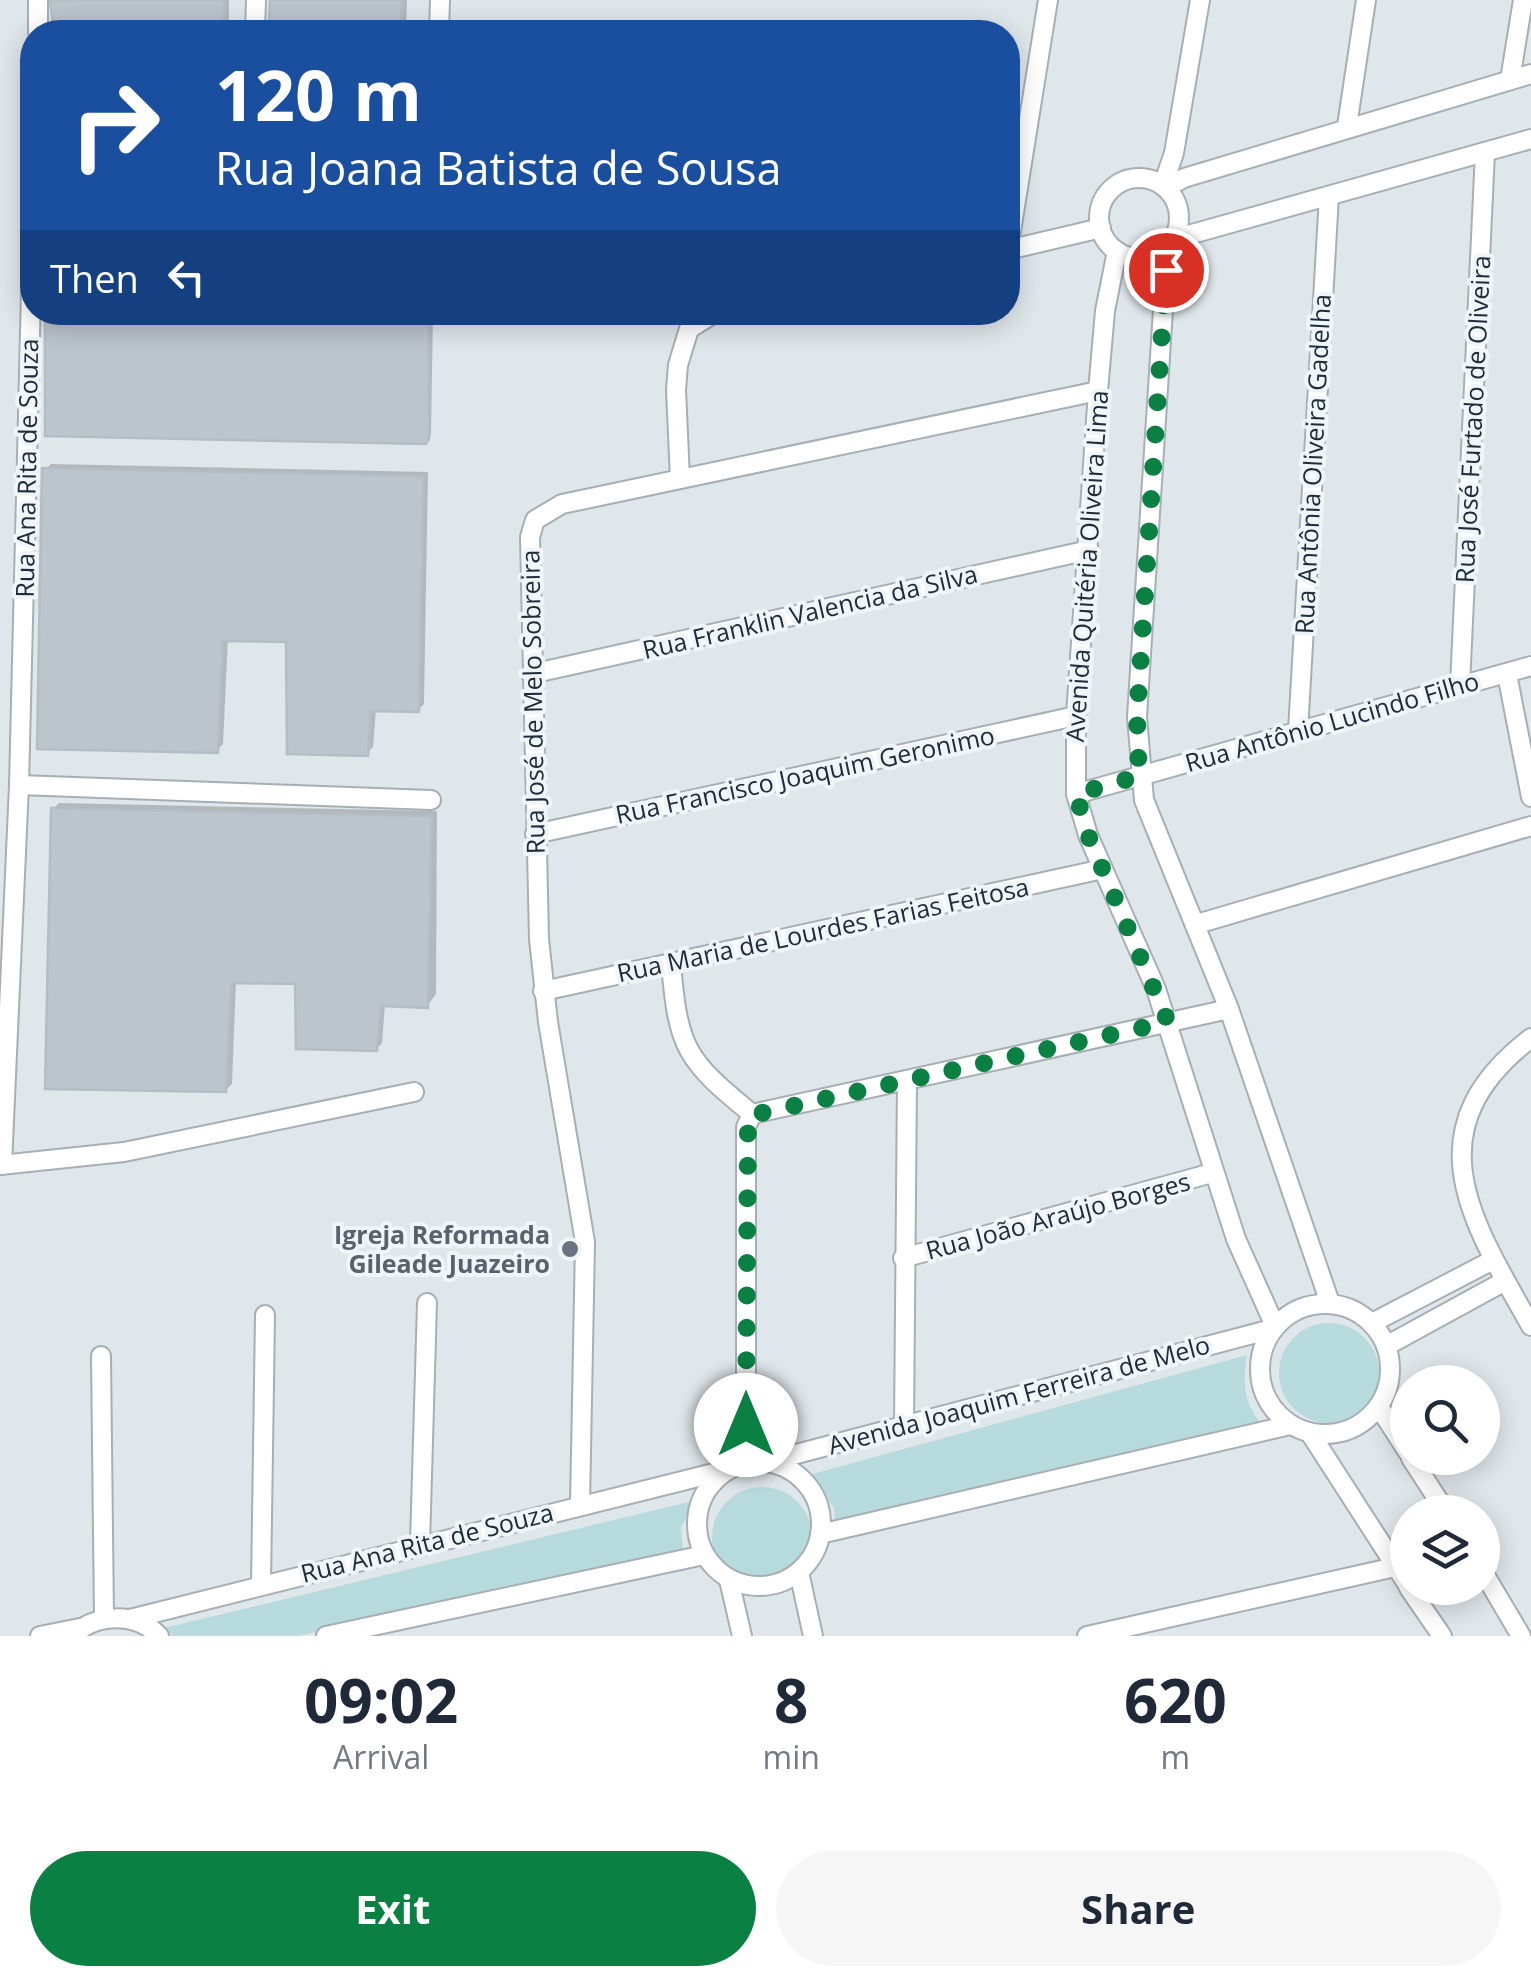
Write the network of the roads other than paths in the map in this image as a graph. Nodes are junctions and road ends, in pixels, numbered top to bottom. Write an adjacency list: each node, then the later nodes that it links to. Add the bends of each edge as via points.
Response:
1 (1048, 0): 10 (street)
2 (1200, 0): 11 (street)
3 (1366, 0): 7 (street)
4 (1523, 0): 6 (street)
5 (1531, 74): 6 (street)
6 (1510, 80): 7 (street)
7 (1346, 126): 11 (street)
8 (1531, 139): 9 (street)
9 (1485, 152): 12 (street); 25 (street, Rua José Furtado de Oliveira)
10 (1020, 175)
11 (1164, 186): 13 (street, via 1150,179 1123,181 1103,200); 14 (street, via 1179,212)
12 (1329, 196): 14 (street); 27 (street, Rua Antônia Oliveira Gadelha)
13 (1100, 228): 15 (street); 16 (street)
14 (1170, 243): 16 (street, via 1137,258); 28 (street, via 1137,717)
15 (1020, 247)
16 (1117, 251): 19 (street, Avenida Quitéria Oliveira Lima)
17 (30, 325): 29 (street, Rua Ana Rita de Souza)
18 (695, 325): 20 (street, via 678,365)
19 (1098, 391): 20 (street, Rua José de Melo Sobreira); 21 (street, Avenida Quitéria Oliveira Lima)
20 (680, 479): 23 (street, Rua José de Melo Sobreira, via 562,504 535,520)
21 (1089, 550): 23 (street, Rua Franklin Valencia da Silva); 26 (street, Avenida Quitéria Oliveira Lima)
22 (1531, 666): 24 (street, Rua Antônio Lucindo Filho)
23 (531, 674): 34 (street, Rua José de Melo Sobreira)
24 (1507, 674): 25 (street, Rua Antônio Lucindo Filho); 31 (street)
25 (1460, 686): 27 (street, Rua Antônio Lucindo Filho)
26 (1076, 716): 30 (street, Avenida Quitéria Oliveira Lima); 34 (street, Rua Francisco Joaquim Geronimo)
27 (1298, 731): 28 (street, Rua Antônio Lucindo Filho)
28 (1139, 776): 30 (street, Rua Antônio Lucindo Filho); 36 (street)
29 (19, 785): 32 (street); 45 (street, Rua Ana Rita de Souza)
30 (1076, 794): 35 (street, Avenida Quitéria Oliveira Lima)
31 (1531, 797)
32 (431, 800)
33 (1531, 826): 36 (street)
34 (535, 834): 38 (street, Rua José de Melo Sobreira)
35 (1103, 869): 37 (street, Rua Maria de Lourdes Farias Feitosa); 40 (street, Avenida Quitéria Oliveira Lima)
36 (1197, 924): 39 (street)
37 (671, 963): 38 (street, Rua Maria de Lourdes Farias Feitosa); 44 (street, via 679,1034 691,1059)
38 (544, 991): 66 (street, Rua José de Melo Sobreira, via 582,1201)
39 (1229, 1009): 40 (street); 51 (street)
40 (1168, 1022): 42 (street); 46 (street, Avenida Quitéria Oliveira Lima)
41 (1531, 1038): 48 (street, via 1496,1071 1462,1124 1463,1182)
42 (907, 1080): 44 (street); 47 (street)
43 (414, 1092): 45 (street, via 124,1152)
44 (752, 1114): 63 (street, via 746,1126)
45 (1, 1165)
46 (1212, 1174): 47 (street, Rua João Araújo Borges); 55 (street, Avenida Quitéria Oliveira Lima)
47 (904, 1258): 59 (street)
48 (1493, 1260): 49 (street); 53 (street)
49 (1505, 1281): 54 (street); 56 (street)
50 (427, 1303): 68 (street)
51 (1330, 1304): 53 (street); 55 (street, via 1291,1313)
52 (265, 1315): 74 (street)
53 (1372, 1323): 56 (street)
54 (1531, 1326)
55 (1274, 1328): 59 (street, Avenida Joaquim Ferreira de Melo); 60 (street, via 1262,1349 1263,1392)
56 (1386, 1346): 58 (street, via 1390,1371)
57 (100, 1356): 77 (street)
58 (1378, 1406): 61 (street); 62 (street, via 1348,1430)
59 (904, 1424): 64 (street, Avenida Joaquim Ferreira de Melo)
60 (1290, 1425): 62 (street); 67 (street)
61 (1390, 1425)
62 (1310, 1433): 70 (street)
63 (746, 1462): 64 (street); 65 (street)
64 (766, 1462): 67 (street, via 802,1478 814,1494)
65 (726, 1470): 66 (street, Rua Ana Rita de Souza); 69 (street, via 698,1508 696,1532)
66 (580, 1505): 68 (street, Rua Ana Rita de Souza)
67 (820, 1534): 72 (street)
68 (420, 1544): 74 (street, Rua Ana Rita de Souza)
69 (704, 1554): 73 (street); 82 (street)
70 (1390, 1559)
71 (1390, 1568): 85 (street)
72 (800, 1572): 73 (street, via 765,1587); 84 (street)
73 (729, 1580): 83 (street)
74 (261, 1584): 78 (street, Rua Ana Rita de Souza)
75 (1500, 1600): 87 (street)
76 (1421, 1605): 86 (street)
77 (104, 1618): 78 (street); 79 (street)
78 (130, 1619): 81 (street)
79 (76, 1632): 80 (street)
80 (40, 1636)
81 (159, 1636)
82 (326, 1636)
83 (742, 1636)
84 (813, 1636)
85 (1087, 1636)
86 (1442, 1636)
87 (1521, 1636)

